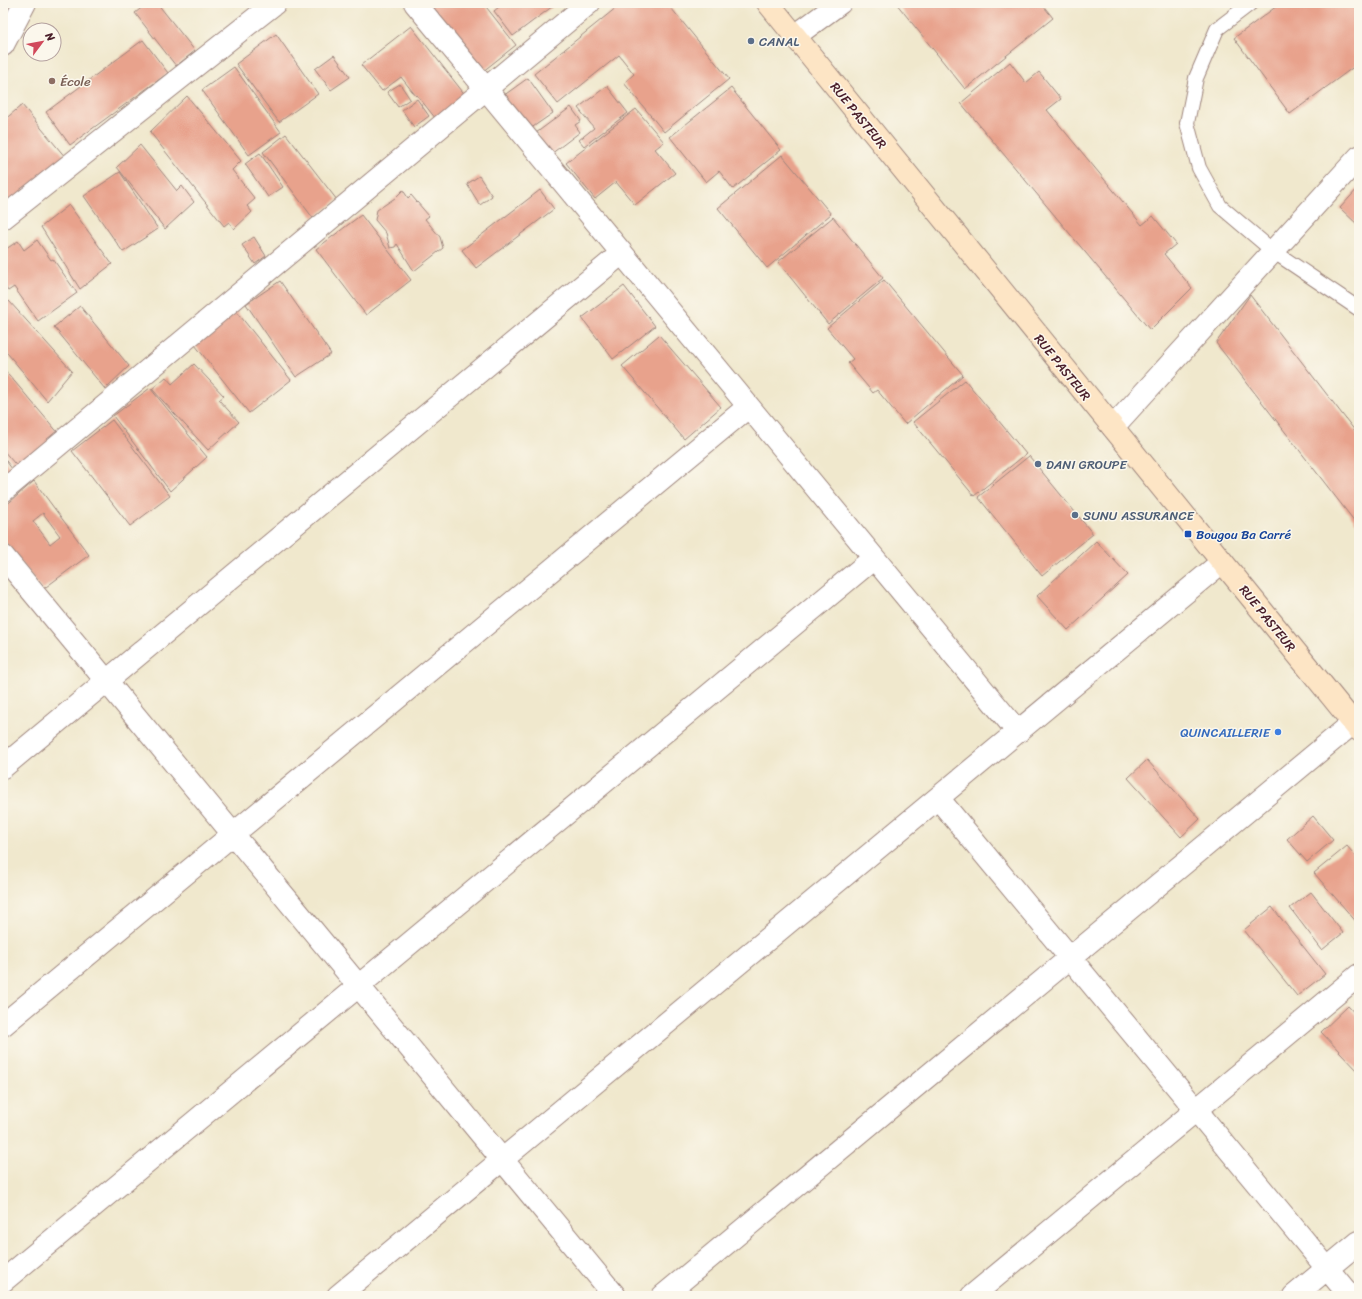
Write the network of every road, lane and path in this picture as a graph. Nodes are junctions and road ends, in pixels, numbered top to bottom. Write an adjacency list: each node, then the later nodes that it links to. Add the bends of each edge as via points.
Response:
1 (25, 3): 9 (street)
2 (275, 3): 12 (street)
3 (415, 3): 10 (street)
4 (589, 3): 10 (street)
5 (768, 3): 8 (main road, RUE PASTEUR)
6 (840, 3): 8 (street)
7 (1251, 3): 13 (lane, via 1217,29 1196,78 1187,124 1199,168 1220,206)
8 (795, 36): 17 (main road, RUE PASTEUR)
9 (4, 42)
10 (486, 89): 14 (street); 18 (street)
11 (1359, 157): 13 (street)
12 (3, 218)
13 (1273, 251): 15 (lane); 17 (street)
14 (622, 253): 16 (street); 22 (street)
15 (1359, 309)
16 (748, 407): 20 (street); 27 (street)
17 (1113, 427): 21 (main road, RUE PASTEUR)
18 (3, 490)
19 (3, 556): 22 (street)
20 (874, 558): 24 (street); 30 (street)
21 (1222, 562): 23 (main road, RUE PASTEUR); 24 (street)
22 (106, 681): 25 (street); 27 (street)
23 (1356, 727): 28 (street)
24 (1018, 732): 26 (street)
25 (3, 767)
26 (938, 798): 28 (street); 33 (street)
27 (233, 834): 30 (street); 31 (street)
28 (1070, 958): 32 (street); 39 (street)
29 (1359, 975): 32 (street)
30 (359, 986): 33 (street); 36 (street)
31 (3, 1025)
32 (1196, 1110): 35 (street); 40 (street)
33 (502, 1160): 37 (street); 38 (street)
34 (1359, 1242): 35 (street)
35 (1327, 1269): 41 (street); 42 (street)
36 (3, 1281)
37 (338, 1296)
38 (615, 1296)
39 (663, 1296)
40 (972, 1296)
41 (1294, 1296)
42 (1350, 1296)

